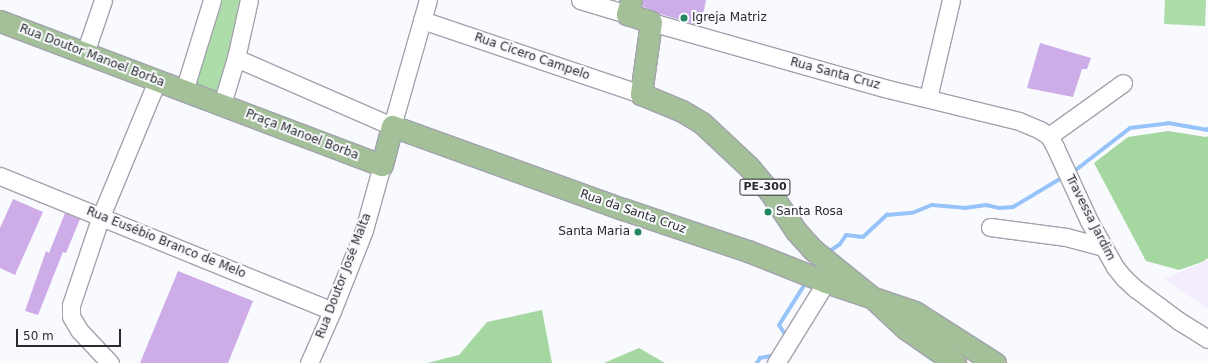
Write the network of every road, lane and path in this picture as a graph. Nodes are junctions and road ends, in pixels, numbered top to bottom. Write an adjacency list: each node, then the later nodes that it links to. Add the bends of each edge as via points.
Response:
1 (103, 0): 11 (street)
2 (212, 0): 15 (street)
3 (249, 0): 12 (street)
4 (428, 0): 8 (street)
5 (580, 0): 7 (street)
6 (951, 0): 17 (street)
7 (629, 7): 10 (main road)
8 (422, 20): 16 (street, Rua Cicero Campelo); 19 (street)
9 (0, 21): 11 (main road, Rua Doutor Manoel Borba)
10 (652, 22): 16 (main road); 17 (street, Rua Santa Cruz)
11 (85, 53): 13 (main road, Rua Doutor Manoel Borba)
12 (236, 58): 18 (street); 19 (street)
13 (157, 81): 15 (main road, Rua Doutor Manoel Borba); 23 (street)
14 (1123, 83): 20 (street)
15 (184, 91): 18 (main road, Rua Doutor Manoel Borba)
16 (641, 94): 27 (main road, PE-300, via 682,112 711,131 749,167 812,249)
17 (928, 98): 20 (street, Rua Santa Cruz, via 1020,121)
18 (222, 104): 21 (main road, Praça Manoel Borba)
19 (392, 126): 21 (main road); 26 (main road, Rua da Santa Cruz, via 748,251)
20 (1049, 136): 25 (street, Travessa Jardim)
21 (382, 165): 28 (street, Rua Doutor José Malta, via 364,230)
22 (0, 176): 23 (street, Rua Eusébio Branco de Melo)
23 (102, 216): 28 (street, Rua Eusébio Branco de Melo); 30 (street, via 70,311 74,323)
24 (990, 227): 25 (street, via 1066,237)
25 (1103, 247): 29 (street, Travessa Jardim, via 1115,267 1136,289)
26 (826, 282): 27 (main road, Rua da Santa Cruz); 32 (street)
27 (874, 299): 33 (main road, via 906,329); 34 (main road, PE-300, via 914,312)
28 (332, 311): 31 (street, Rua Doutor José Malta)
29 (1208, 339)
30 (110, 363)
31 (309, 363)
32 (776, 363)
33 (955, 363)
34 (995, 363)

